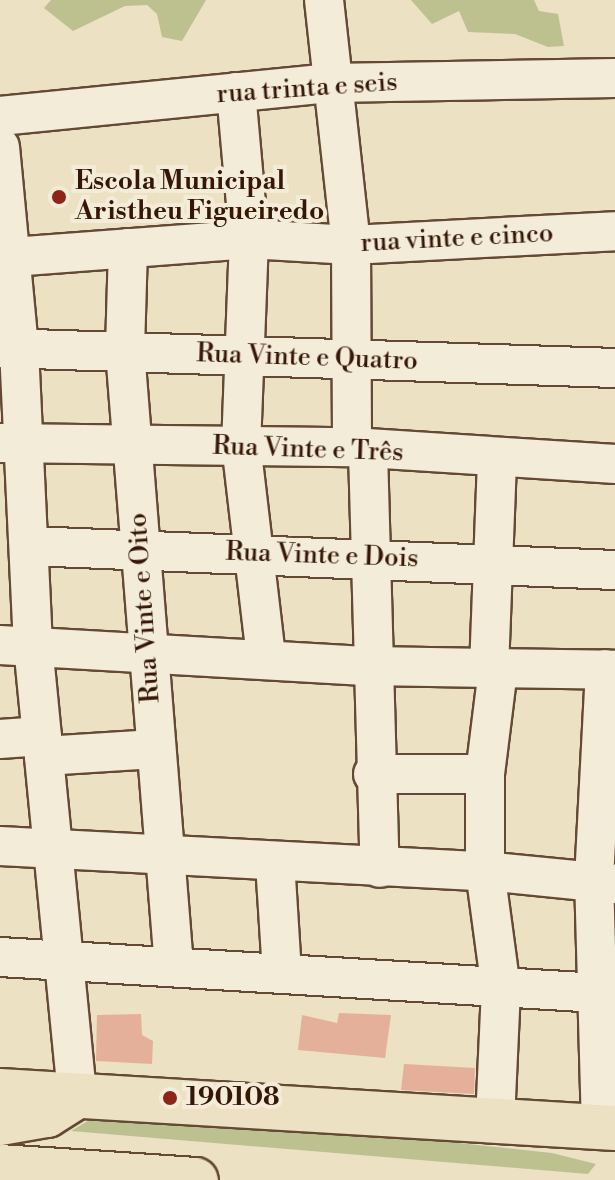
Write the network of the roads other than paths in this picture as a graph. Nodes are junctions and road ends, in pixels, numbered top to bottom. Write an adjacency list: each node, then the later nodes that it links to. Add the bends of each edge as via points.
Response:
1 (324, 0): 3 (street)
2 (615, 78): 3 (street, rua trinta e seis)
3 (331, 83): 4 (street, rua trinta e seis); 10 (street)
4 (236, 92): 5 (street, rua trinta e seis); 8 (street)
5 (0, 116)
6 (0, 147): 9 (street)
7 (615, 231): 10 (street, rua vinte e cinco)
8 (249, 239): 10 (street, rua vinte e cinco); 11 (street, rua vinte e cinco); 14 (street)
9 (7, 245): 11 (street, rua vinte e cinco); 12 (street)
10 (351, 245): 15 (street)
11 (128, 248): 13 (street, Rua Vinte e Oito)
12 (9, 348): 13 (street, Rua Vinte e Quatro); 17 (street)
13 (125, 351): 14 (street, Rua Vinte e Quatro); 19 (street, Rua Vinte e Oito)
14 (240, 356): 15 (street, Rua Vinte e Quatro); 18 (street)
15 (352, 361): 16 (street, Rua Vinte e Quatro); 20 (street)
16 (615, 368)
17 (11, 443): 19 (street, Rua Vinte e Três); 23 (street)
18 (241, 444): 19 (street, Rua Vinte e Três); 20 (street, Rua Vinte e Três); 25 (street)
19 (137, 448): 24 (street, Rua Vinte e Oito)
20 (360, 449): 21 (street, Rua Vinte e Três); 26 (street)
21 (497, 460): 22 (street, Rua Vinte e Três); 27 (street)
22 (615, 464)
23 (20, 543): 24 (street, Rua Vinte e Dois); 29 (street)
24 (138, 553): 25 (street, Rua Vinte e Dois); 30 (street, Rua Vinte e Oito)
25 (253, 553): 26 (street, Rua Vinte e Dois); 31 (street)
26 (367, 557): 27 (street, Rua Vinte e Dois); 32 (street)
27 (491, 561): 28 (street, Rua Vinte e Dois); 33 (street)
28 (615, 570)
29 (17, 645): 30 (street); 36 (street)
30 (145, 650): 31 (street); 37 (street, Rua Vinte e Oito)
31 (266, 657): 32 (street)
32 (369, 666): 33 (street); 38 (street)
33 (493, 670): 34 (street); 39 (street)
34 (610, 670): 40 (street)
35 (0, 739): 36 (street)
36 (43, 746): 37 (street); 41 (street)
37 (155, 749): 43 (street, Rua Vinte e Oito)
38 (373, 774): 39 (street); 45 (street)
39 (485, 774): 46 (street)
40 (606, 803): 47 (street)
41 (56, 844): 42 (street); 43 (street); 49 (street)
42 (0, 846)
43 (167, 856): 44 (street); 50 (street, Rua Vinte e Oito)
44 (275, 862): 45 (street); 51 (street)
45 (380, 868): 46 (street)
46 (485, 871): 47 (street); 52 (street)
47 (605, 882): 53 (street)
48 (0, 957): 49 (street)
49 (67, 964): 50 (street); 55 (street)
50 (174, 967): 51 (street)
51 (282, 972): 52 (street)
52 (501, 989): 53 (street); 56 (street)
53 (606, 994): 58 (street)
54 (0, 1091): 55 (main road)
55 (77, 1096): 56 (main road); 57 (main road, via 47,1115)
56 (495, 1121): 58 (main road)
57 (0, 1123)
58 (608, 1128)
59 (0, 1167): 60 (main road)
60 (196, 1180)

